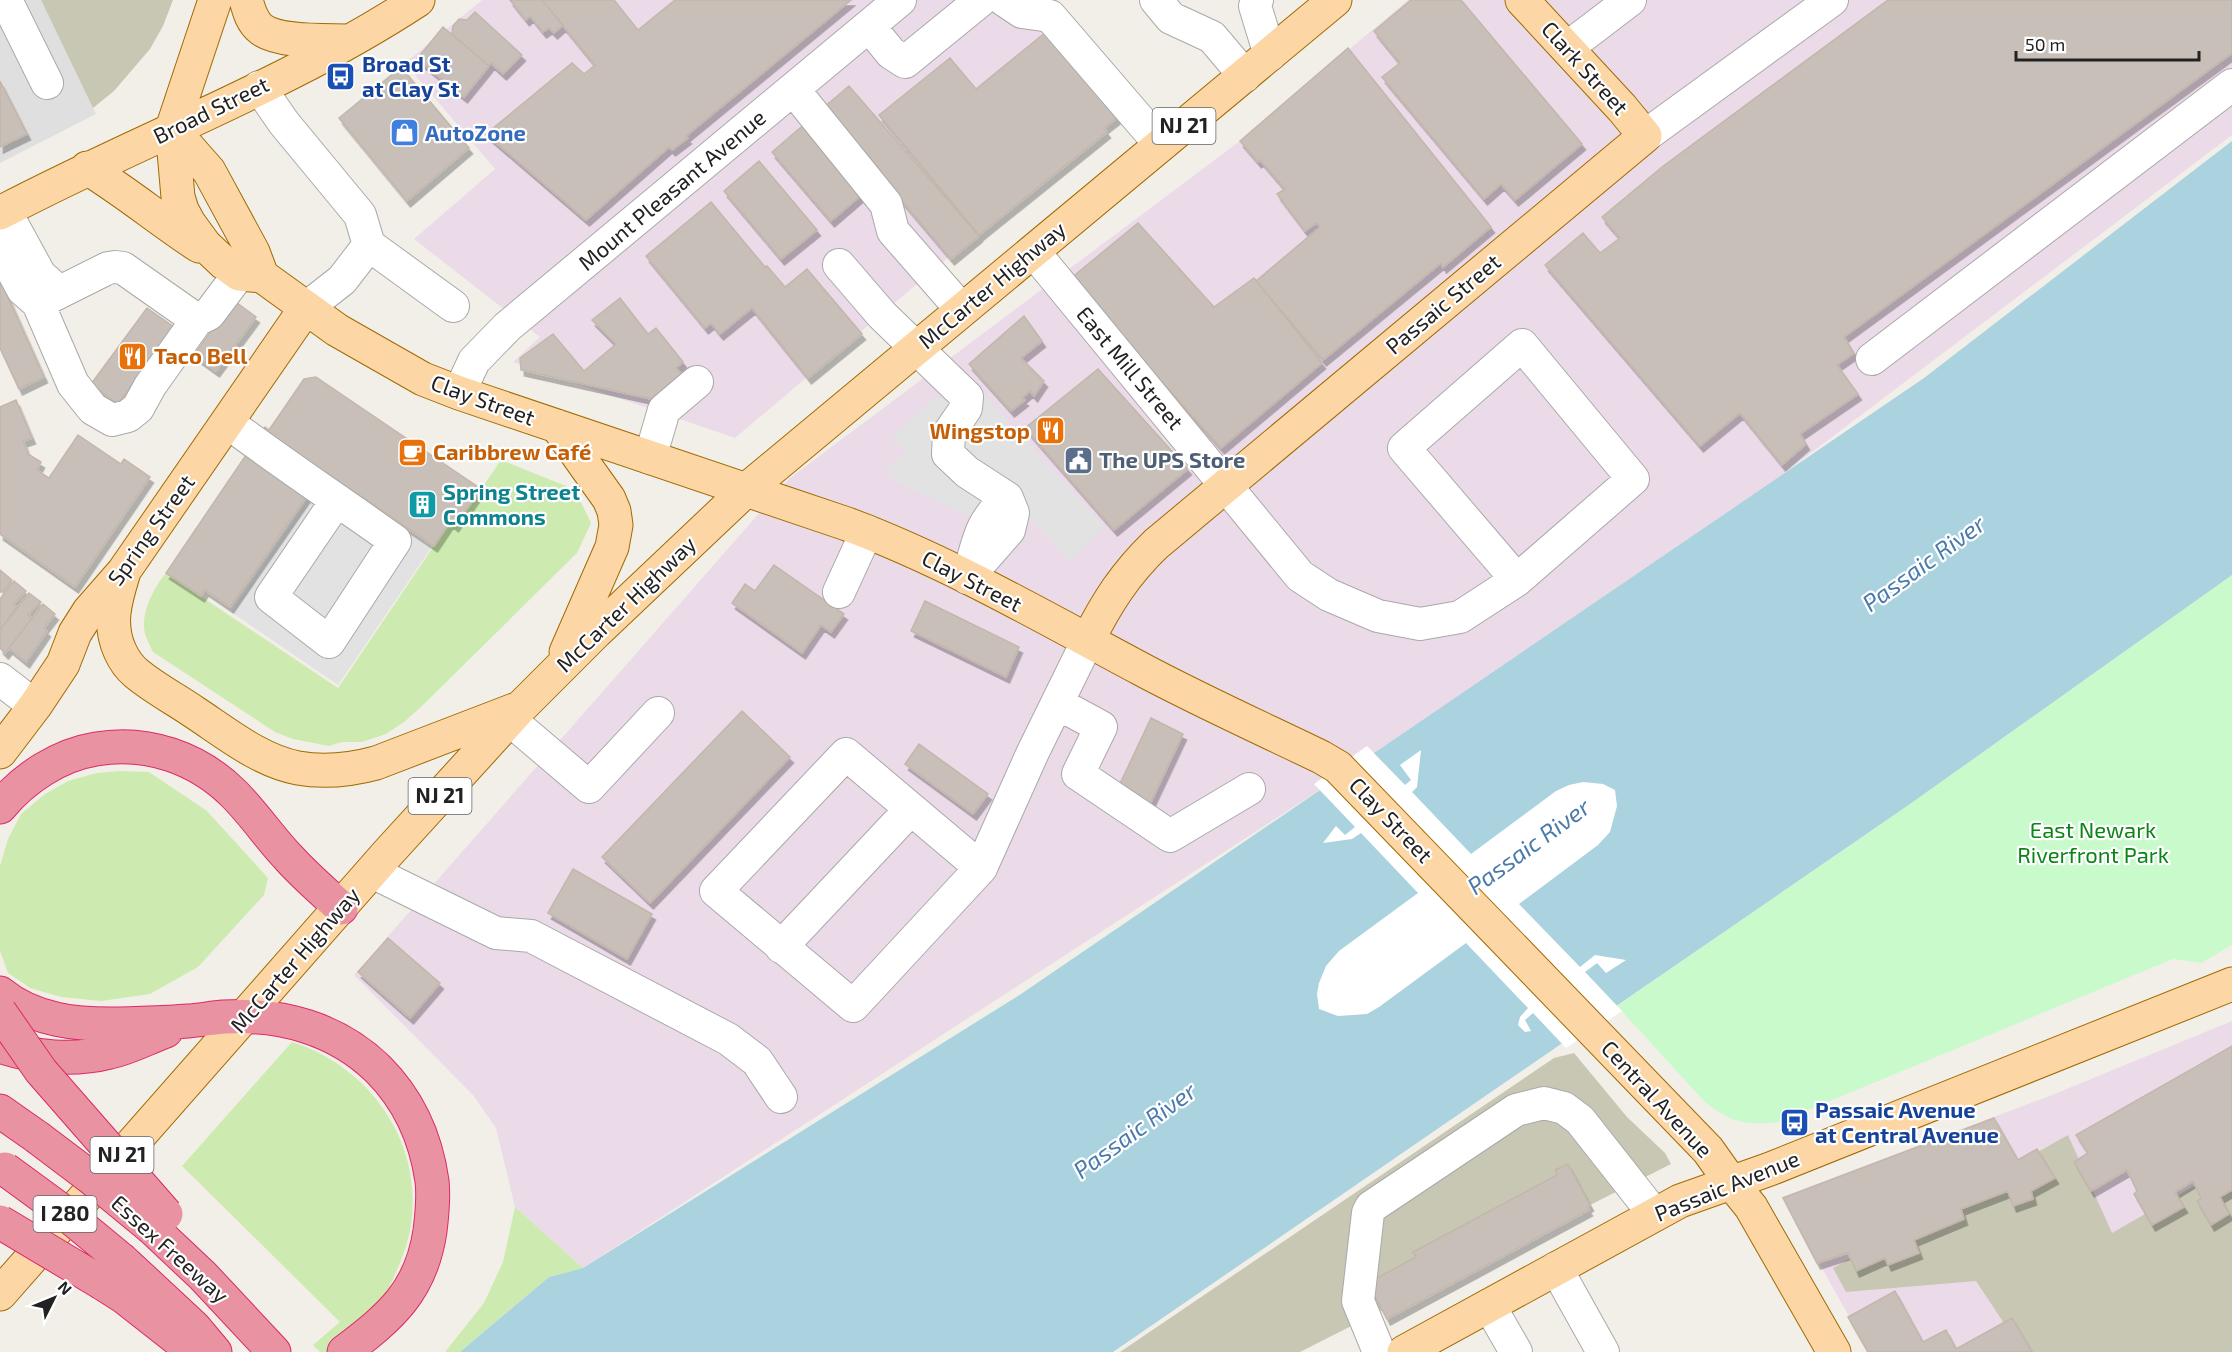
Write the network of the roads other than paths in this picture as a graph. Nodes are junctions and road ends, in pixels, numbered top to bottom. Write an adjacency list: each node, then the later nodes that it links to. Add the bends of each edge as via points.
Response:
1 (6, 0): 19 (street)
2 (215, 0): 23 (main road)
3 (246, 0): 15 (main road, via 259,28 274,36)
4 (418, 0): 15 (main road, Broad Street)
5 (900, 0): 14 (street, Mount Pleasant Avenue)
6 (981, 0): 14 (street, via 905,62 891,53)
7 (1004, 0): 25 (street, via 1022,12 1050,16)
8 (1156, 0): 18 (street, via 1171,18 1212,37)
9 (1257, 0): 17 (street, via 1255,6)
10 (1335, 0): 17 (main road, McCarter Highway / NJ 21)
11 (1522, 0): 16 (main road, Clark Street)
12 (1630, 0): 16 (street)
13 (1832, 0): 24 (street, Passaic Street)
14 (869, 26): 22 (street, Mount Pleasant Avenue)
15 (351, 41): 21 (main road, Broad Street)
16 (1567, 48): 24 (main road, Clark Street)
17 (1269, 55): 18 (main road, McCarter Highway / NJ 21)
18 (1245, 75): 25 (main road, McCarter Highway / NJ 21)
19 (47, 83)
20 (2232, 85): 39 (street)
21 (259, 87): 23 (main road, Broad Street); 28 (street, via 360,215)
22 (793, 89): 36 (street, via 886,204 893,231); 41 (street, Mount Pleasant Avenue, via 501,333 474,361)
23 (172, 129): 26 (main road, Broad Street); 32 (main road, Clay Street, via 182,210 196,234); 32 (main road, via 209,171 253,252)
24 (1645, 136): 45 (main road, Passaic Street)
25 (1161, 145): 30 (main road, McCarter Highway / NJ 21)
26 (87, 168): 27 (main road, Broad Street); 32 (main road)
27 (2, 212): 33 (street, via 40,275)
28 (369, 245): 34 (street); 35 (street, via 342,280)
29 (0, 247): 33 (street, via 23,290)
30 (1033, 251): 36 (main road, McCarter Highway / NJ 21); 45 (street, East Mill Street)
31 (839, 266): 38 (street)
32 (241, 271): 35 (main road, Clay Street); 37 (street)
33 (49, 298): 37 (street, via 108,268 123,268); 37 (street, via 74,384 93,409 112,420 128,416 138,408)
34 (453, 306)
35 (305, 309): 41 (main road, Clay Street, via 402,368); 42 (main road, Spring Street)
36 (962, 310): 38 (main road, McCarter Highway / NJ 21)
37 (190, 316)
38 (917, 348): 46 (main road, McCarter Highway / NJ 21); 50 (street, via 967,397 966,408 949,433 948,454 967,472 1007,498 991,512 980,531)
39 (1872, 359)
40 (697, 382): 44 (street, via 664,410)
41 (459, 393): 43 (main road, Clay Street)
42 (227, 422): 47 (street); 49 (main road, Spring Street)
43 (557, 426): 44 (main road, Clay Street); 54 (main road, via 609,499 616,525 612,547)
44 (650, 458): 46 (main road, Clay Street)
45 (1226, 484): 51 (street, East Mill Street, via 1300,576 1329,596 1378,616 1420,624 1460,617); 53 (main road, Passaic Street, via 1131,570 1110,598)
46 (746, 490): 48 (main road, Clay Street); 54 (main road, McCarter Highway / NJ 21)
47 (338, 500)
48 (867, 531): 50 (main road, Clay Street); 52 (street)
49 (124, 571): 57 (main road, Spring Street, via 89,611 63,664); 58 (main road, via 112,624 125,661 147,682 249,748 282,763 316,770 355,769)
50 (967, 578): 53 (main road, Clay Street)
51 (1517, 580): 51 (street, East Mill Street, via 1633,479 1522,345 1404,448)
52 (839, 592)
53 (1088, 640): 56 (street); 73 (main road, Clay Street, via 1338,767)
54 (558, 669): 58 (main road, McCarter Highway / NJ 21)
55 (0, 679): 57 (street)
56 (1057, 704): 61 (street, via 1101,727 1078,774 1170,836); 64 (street)
57 (35, 706): 60 (main road, Spring Street)
58 (516, 713): 59 (street, via 589,787); 65 (main road, McCarter Highway / NJ 21)
59 (658, 713)
60 (0, 752)
61 (1249, 789)
62 (0, 807): 66 (highway, via 34,776 76,754 120,746 167,753 197,766 233,793 295,865)
63 (911, 809): 64 (street); 67 (street); 67 (street, via 846,754 716,891)
64 (981, 868): 67 (street, via 853,1006)
65 (372, 872): 66 (main road, McCarter Highway / NJ 21); 75 (street, via 496,933 531,936 728,1039 757,1061)
66 (341, 908): 71 (main road, McCarter Highway / NJ 21)
67 (781, 947)
68 (2232, 984): 78 (main road, Passaic Avenue)
69 (0, 993): 72 (highway, via 33,1013 65,1022)
70 (0, 1012): 80 (highway, bridge, via 41,1071)
71 (245, 1017): 72 (highway); 84 (main road, McCarter Highway / NJ 21); 89 (highway, via 301,1024 352,1048 396,1090 426,1148 433,1207 421,1268 411,1290 393,1312)
72 (190, 1021): 74 (highway, via 92,1056 39,1055)
73 (1593, 1030): 78 (main road, Central Avenue, via 1708,1150)
74 (0, 1046)
75 (782, 1097)
76 (0, 1111): 80 (highway, Essex Freeway / I 280, bridge, via 90,1177)
77 (3, 1167): 83 (highway, Essex Freeway / I 280, bridge, via 65,1214)
78 (1730, 1182): 79 (main road, Passaic Avenue); 94 (main road, Central Avenue, via 1752,1207)
79 (1654, 1214): 82 (main road, Passaic Avenue); 90 (street, via 1580,1120 1564,1108 1544,1103 1516,1110 1371,1207 1358,1301)
80 (159, 1221): 88 (highway, Essex Freeway / I 280, via 203,1276)
81 (0, 1222): 83 (highway, bridge)
82 (1556, 1268): 85 (main road, Passaic Avenue); 93 (street)
83 (113, 1272): 86 (highway); 87 (highway, Essex Freeway / I 280, via 194,1327)
84 (0, 1294)
85 (1489, 1305): 91 (main road, Passaic Avenue); 92 (street)
86 (194, 1352)
87 (215, 1352)
88 (274, 1352)
89 (344, 1352)
90 (1379, 1352)
91 (1404, 1352)
92 (1516, 1352)
93 (1603, 1352)
94 (1834, 1352)

